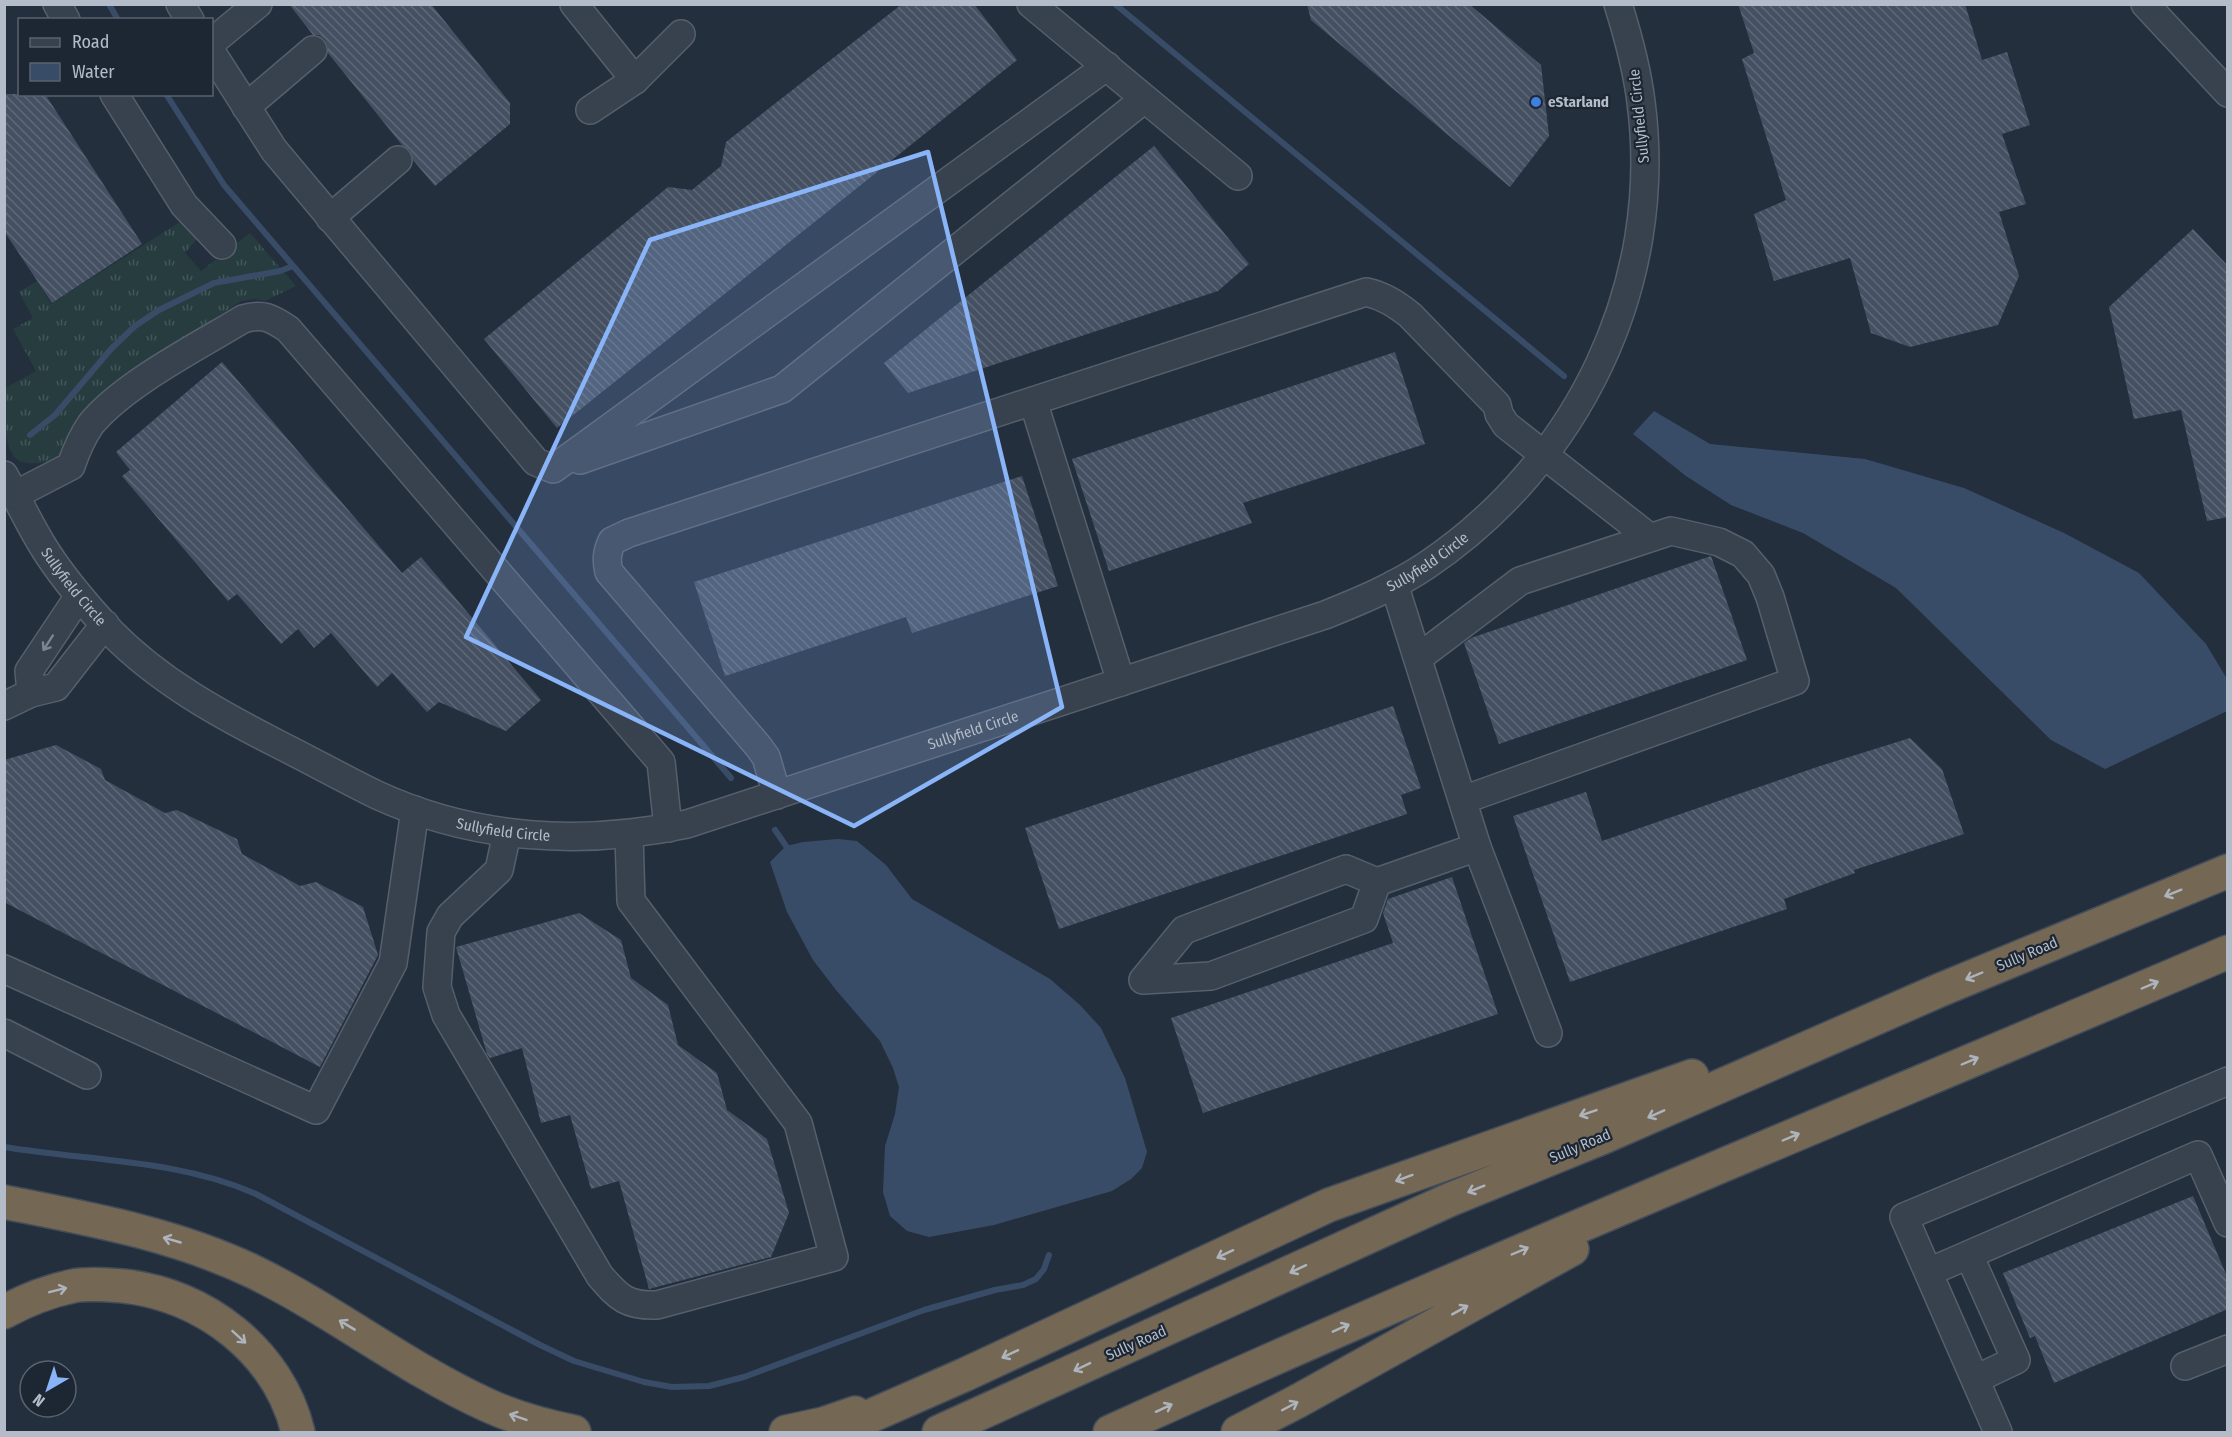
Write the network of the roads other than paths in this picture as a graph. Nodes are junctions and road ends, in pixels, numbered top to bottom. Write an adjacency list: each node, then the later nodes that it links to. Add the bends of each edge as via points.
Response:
1 (57, 4): 8 (street)
2 (180, 4): 9 (street)
3 (258, 4): 11 (street)
4 (574, 4): 15 (street)
5 (1031, 4): 14 (street)
6 (1618, 4): 26 (street, Sullyfield Circle, via 1635,68 1643,125 1645,171 1638,241 1622,308 1595,375)
7 (2145, 4): 16 (street)
8 (65, 18)
9 (189, 18)
10 (681, 34): 15 (street)
11 (213, 41)
12 (313, 50): 19 (street)
13 (213, 55): 19 (street)
14 (1107, 66): 18 (street); 27 (street)
15 (635, 80): 20 (street)
16 (2226, 87)
17 (115, 96): 24 (street, via 184,205)
18 (1143, 100): 22 (street); 27 (street, via 782,389)
19 (246, 107): 23 (street, via 274,150)
20 (590, 110)
21 (398, 160): 23 (street)
22 (1238, 176)
23 (330, 218): 27 (street, via 536,462)
24 (222, 245)
25 (1032, 401): 26 (street, via 1366,292 1395,302 1410,315 1497,405 1506,424); 34 (street); 37 (street, via 612,541 607,551 609,572 758,746 766,757)
26 (1544, 456): 29 (street); 30 (street, Sullyfield Circle, via 1485,520)
27 (553, 469)
28 (10, 485): 31 (street, Sullyfield Circle, via 42,544); 40 (street, via 71,466 91,424 127,391 243,319 267,316 288,329 661,762)
29 (1649, 537): 33 (street, via 1520,581); 38 (street, via 1671,531 1719,542 1743,554 1761,574 1795,681)
30 (1394, 584): 33 (street); 34 (street, Sullyfield Circle, via 1325,615)
31 (79, 596): 32 (street, Sullyfield Circle); 35 (street, one-way to 35, via 29,671)
32 (105, 624): 35 (street, via 56,687); 39 (street, Sullyfield Circle, via 144,663 190,696 377,795)
33 (1418, 658): 38 (street)
34 (1121, 681): 37 (street, Sullyfield Circle)
35 (31, 693): 36 (street)
36 (4, 706)
37 (777, 795): 40 (street, Sullyfield Circle)
38 (1463, 800): 43 (street)
39 (415, 810): 41 (street, Sullyfield Circle); 47 (street, via 393,963 316,1110)
40 (668, 828): 42 (street, Sullyfield Circle)
41 (507, 833): 42 (street, Sullyfield Circle, via 571,837); 42 (street, via 499,870 450,916 441,932 436,987 446,1015 600,1276 628,1302 657,1305 834,1257 798,1123 631,901)
42 (629, 834)
43 (1478, 847): 45 (street); 50 (street)
44 (2228, 871): 48 (highway, Sully Road, one-way to 48)
45 (1377, 882): 45 (street, via 1346,869 1184,930 1143,980 1210,976 1364,920)
46 (2228, 952): 53 (highway, one-way to 46)
47 (4, 969)
48 (1940, 990): 61 (highway, one-way to 61, via 1329,1205); 67 (highway, Sully Road, one-way to 67, via 1449,1200)
49 (4, 1033): 51 (street)
50 (1548, 1033)
51 (87, 1075)
52 (2228, 1081): 57 (street, via 1904,1217)
53 (1737, 1160): 68 (highway, one-way to 53, via 1356,1322); 69 (highway, one-way to 53)
54 (4, 1202): 64 (highway, one-way to 54, via 488,1405 436,1379 254,1272 200,1248 113,1223)
55 (2228, 1223): 56 (street, via 2198,1155)
56 (1969, 1255): 57 (street); 62 (street, via 2016,1360)
57 (1929, 1272): 62 (street)
58 (4, 1312): 63 (highway, one-way to 63, via 46,1293 103,1284 154,1291 192,1304 219,1320 264,1363 281,1390)
59 (2228, 1349): 60 (street)
60 (2185, 1366)
61 (964, 1375): 65 (highway, via 823,1424); 66 (highway)
62 (1976, 1379): 70 (street)
63 (298, 1432)
64 (574, 1432)
65 (786, 1432)
66 (834, 1432)
67 (939, 1432)
68 (1110, 1432)
69 (1238, 1432)
70 (1998, 1432)

